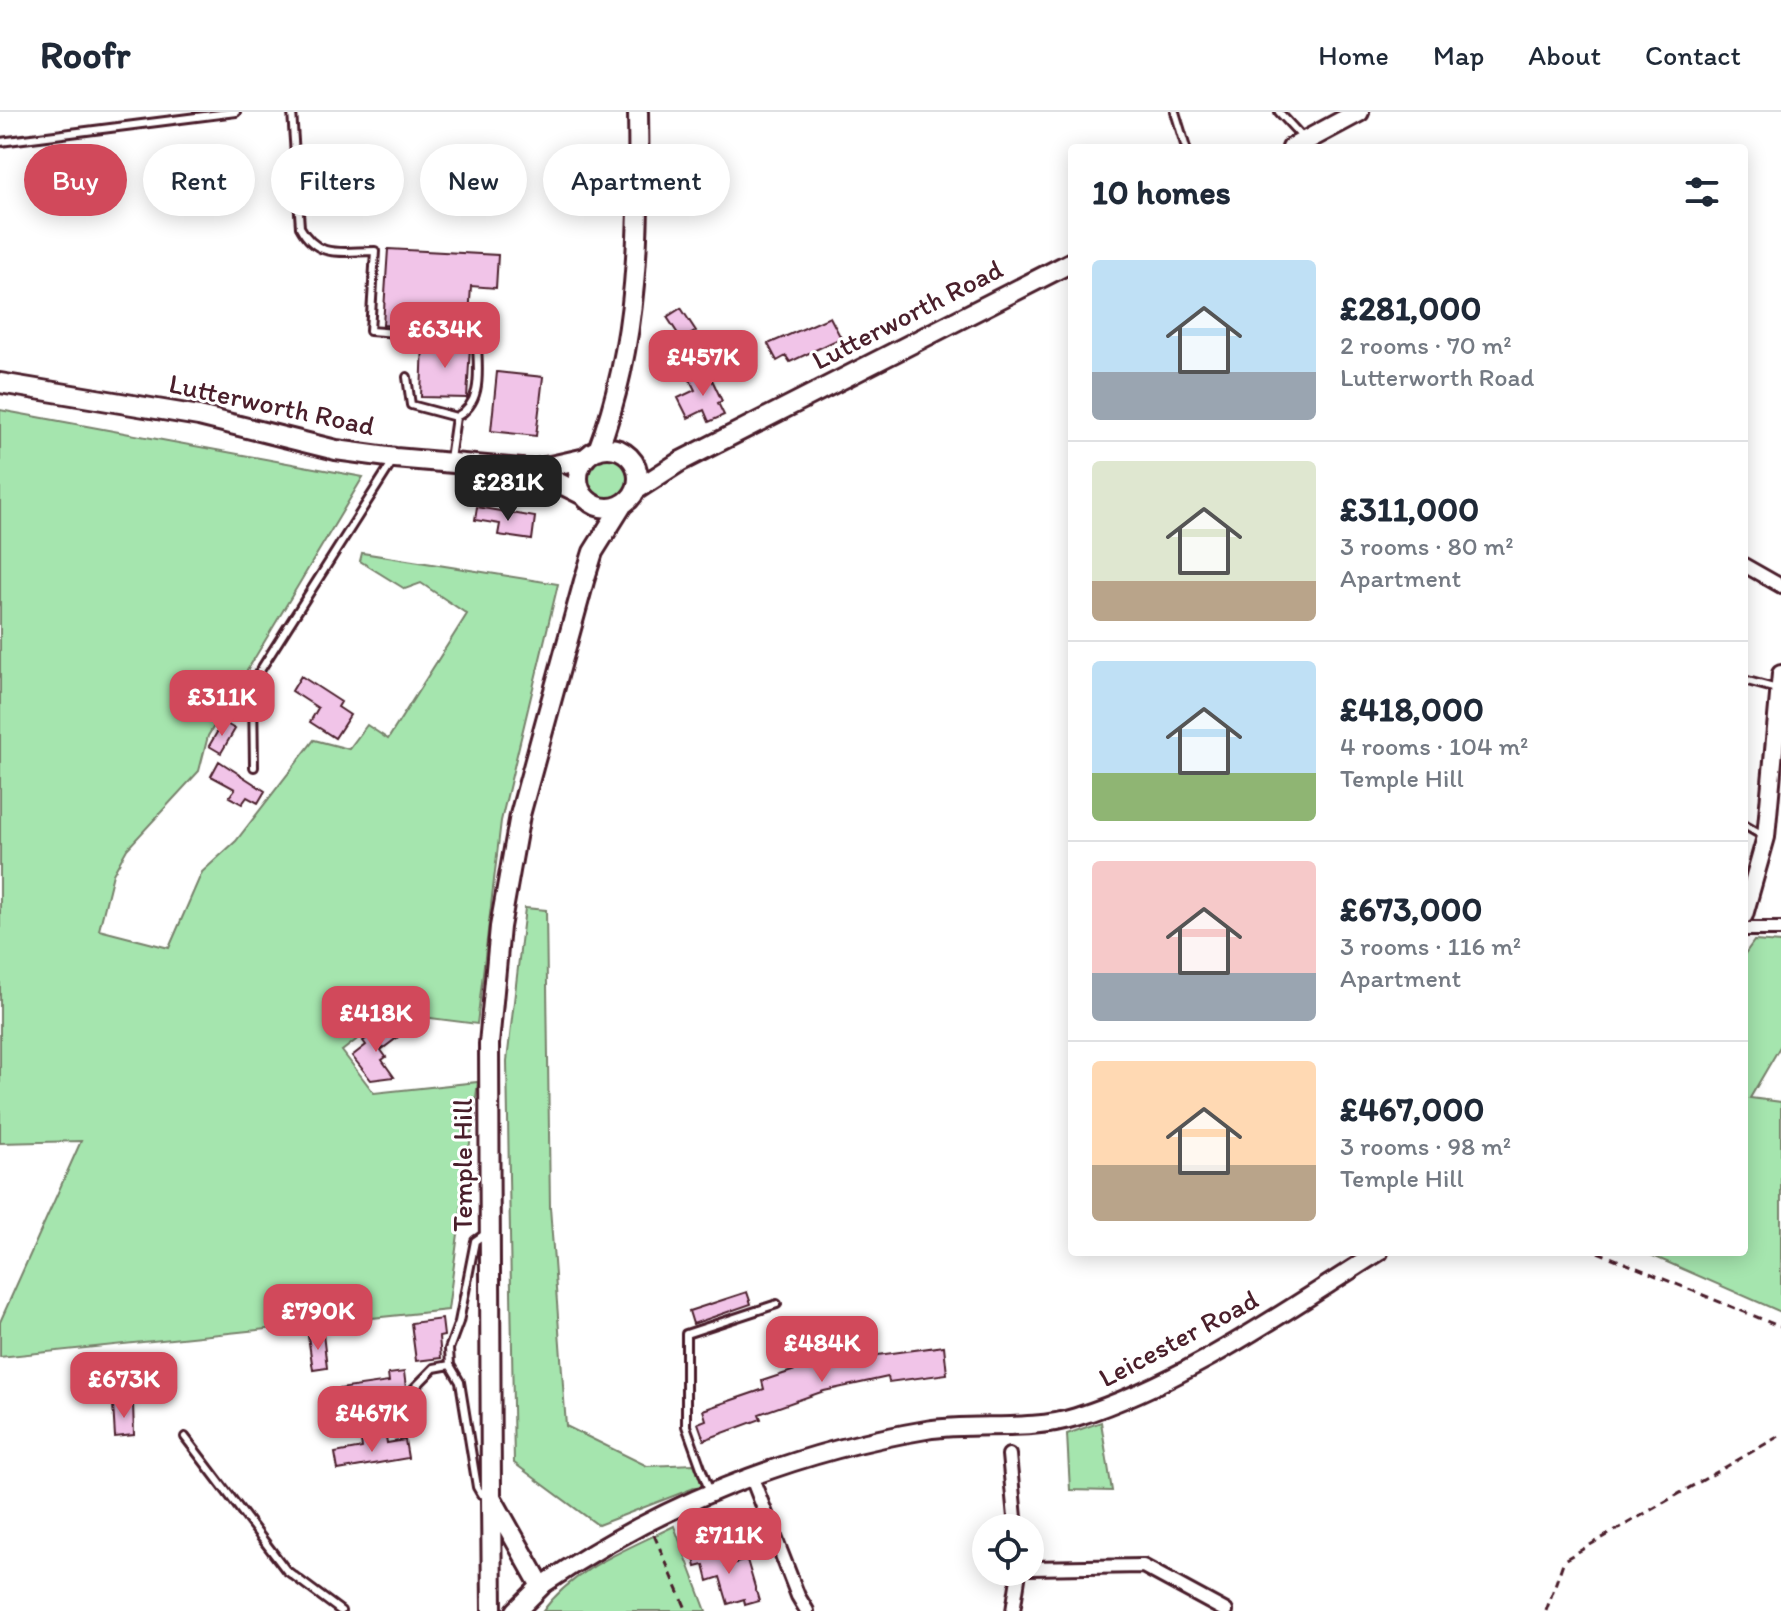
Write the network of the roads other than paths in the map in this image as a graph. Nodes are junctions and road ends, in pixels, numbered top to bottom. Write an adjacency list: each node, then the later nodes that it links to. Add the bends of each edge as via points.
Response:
1 (236, 112): 7 (lane)
2 (292, 112): 14 (lane, via 297,204 308,241 320,251 375,251 370,331 477,339 477,396 470,410)
3 (638, 112): 13 (main road, via 635,277)
4 (1175, 112): 8 (lane)
5 (1279, 112): 9 (lane)
6 (1359, 112): 9 (main road)
7 (0, 142)
8 (1185, 144)
9 (1299, 144)
10 (1068, 264): 18 (main road, Lutterworth Road)
11 (407, 377): 14 (lane, via 411,405)
12 (0, 383): 17 (main road, Lutterworth Road, via 185,413 336,450)
13 (614, 407): 15 (main road); 16 (main road)
14 (456, 417): 19 (lane)
15 (592, 454): 16 (main road); 20 (main road, Lutterworth Road); 22 (main road, via 579,472)
16 (626, 454): 18 (main road, Lutterworth Road, via 654,462); 21 (main road, via 638,473)
17 (395, 458): 19 (main road, Lutterworth Road); 30 (lane, via 256,677)
18 (681, 461): 21 (main road, Lutterworth Road)
19 (450, 462): 20 (main road, Lutterworth Road)
20 (533, 470): 22 (main road, Lutterworth Road)
21 (636, 490): 23 (main road)
22 (588, 499): 23 (main road, via 607,508); 24 (main road, Temple Hill)
23 (623, 504): 24 (main road, Temple Hill)
24 (593, 552): 36 (main road, Temple Hill, via 520,815 500,927 489,1044)
25 (1748, 567): 26 (street)
26 (1781, 586)
27 (1781, 674): 29 (street)
28 (1748, 681): 29 (lane)
29 (1780, 691): 32 (street)
30 (254, 767)
31 (1748, 827): 32 (lane)
32 (1766, 837): 33 (street)
33 (1748, 901)
34 (1748, 929): 35 (street)
35 (1781, 929)
36 (490, 1235): 39 (lane, via 475,1241 449,1349); 45 (main road, Temple Hill)
37 (1373, 1256): 43 (street, Leicester Road, via 1138,1395 1073,1418 943,1427 861,1441)
38 (777, 1304): 44 (lane, via 686,1334 686,1426)
39 (450, 1365): 40 (lane, via 434,1368); 45 (lane, via 460,1382 477,1487)
40 (381, 1422)
41 (185, 1437): 50 (lane, via 286,1570)
42 (1009, 1455): 46 (street)
43 (752, 1478): 44 (street, Leicester Road); 53 (street)
44 (711, 1494): 48 (street, Leicester Road, via 600,1545)
45 (491, 1497): 48 (main road, Temple Hill); 51 (main road)
46 (1015, 1514)
47 (1044, 1568): 55 (street, via 1143,1566)
48 (541, 1586): 52 (main road)
49 (1017, 1586): 54 (street)
50 (341, 1611)
51 (492, 1611)
52 (516, 1611)
53 (807, 1611)
54 (1013, 1611)
55 (1226, 1611)

